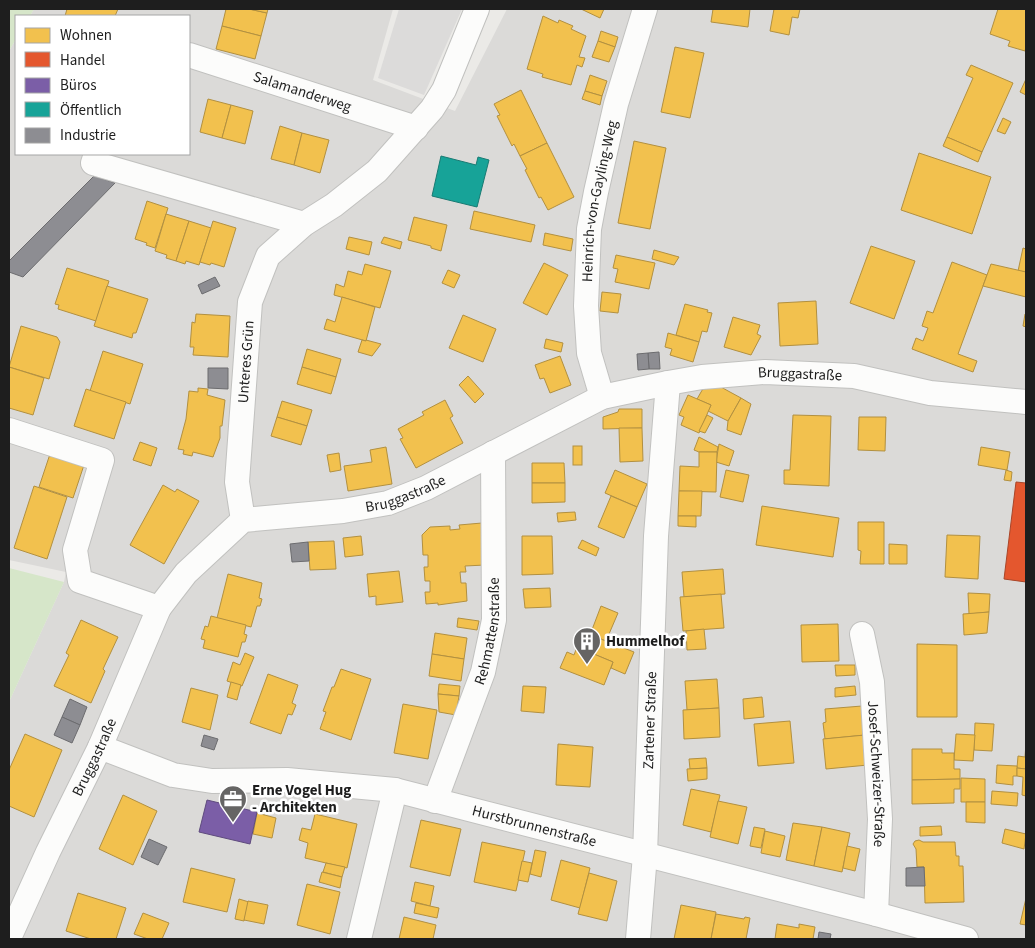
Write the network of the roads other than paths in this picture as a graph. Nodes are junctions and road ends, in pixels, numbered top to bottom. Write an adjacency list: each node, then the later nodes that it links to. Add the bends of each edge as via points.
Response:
1 (477, 9): 4 (street, Unteres Grün, via 444,90)
2 (645, 9): 8 (street, Heinrich-von-Gayling-Weg, via 616,104 589,229 586,306 589,353)
3 (190, 55): 4 (street, Salamanderweg)
4 (416, 128): 6 (street, Unteres Grün, via 377,171)
5 (94, 158): 6 (street)
6 (304, 224): 12 (street, Unteres Grün, via 268,256 250,302 237,482)
7 (668, 383): 8 (street, Bruggastraße); 9 (street, Bruggastraße, via 765,372 798,373 854,376 930,393); 18 (street, Zartener Straße, via 656,536)
8 (602, 397): 11 (street, Bruggastraße)
9 (1026, 402)
10 (9, 430): 13 (street, via 102,460 75,550 80,581)
11 (493, 453): 12 (street, Bruggastraße, via 426,488 388,502 343,511); 17 (street, Rehmattenstraße, via 494,620 483,672)
12 (243, 520): 13 (street, Bruggastraße, via 186,572)
13 (159, 608): 15 (street, Bruggastraße)
14 (862, 634): 19 (street, Josef-Schweizer-Straße, via 872,682 880,819)
15 (100, 747): 16 (street, Hurstbrunnenstraße, via 173,775 212,781 287,780); 20 (street, Bruggastraße)
16 (395, 790): 17 (street, Hurstbrunnenstraße); 21 (street)
17 (435, 801): 18 (street, Hurstbrunnenstraße)
18 (645, 855): 19 (street, Hurstbrunnenstraße); 22 (street, Zartener Straße)
19 (876, 914): 23 (street, Hurstbrunnenstraße)
20 (9, 938)
21 (359, 939)
22 (638, 939)
23 (966, 939)

